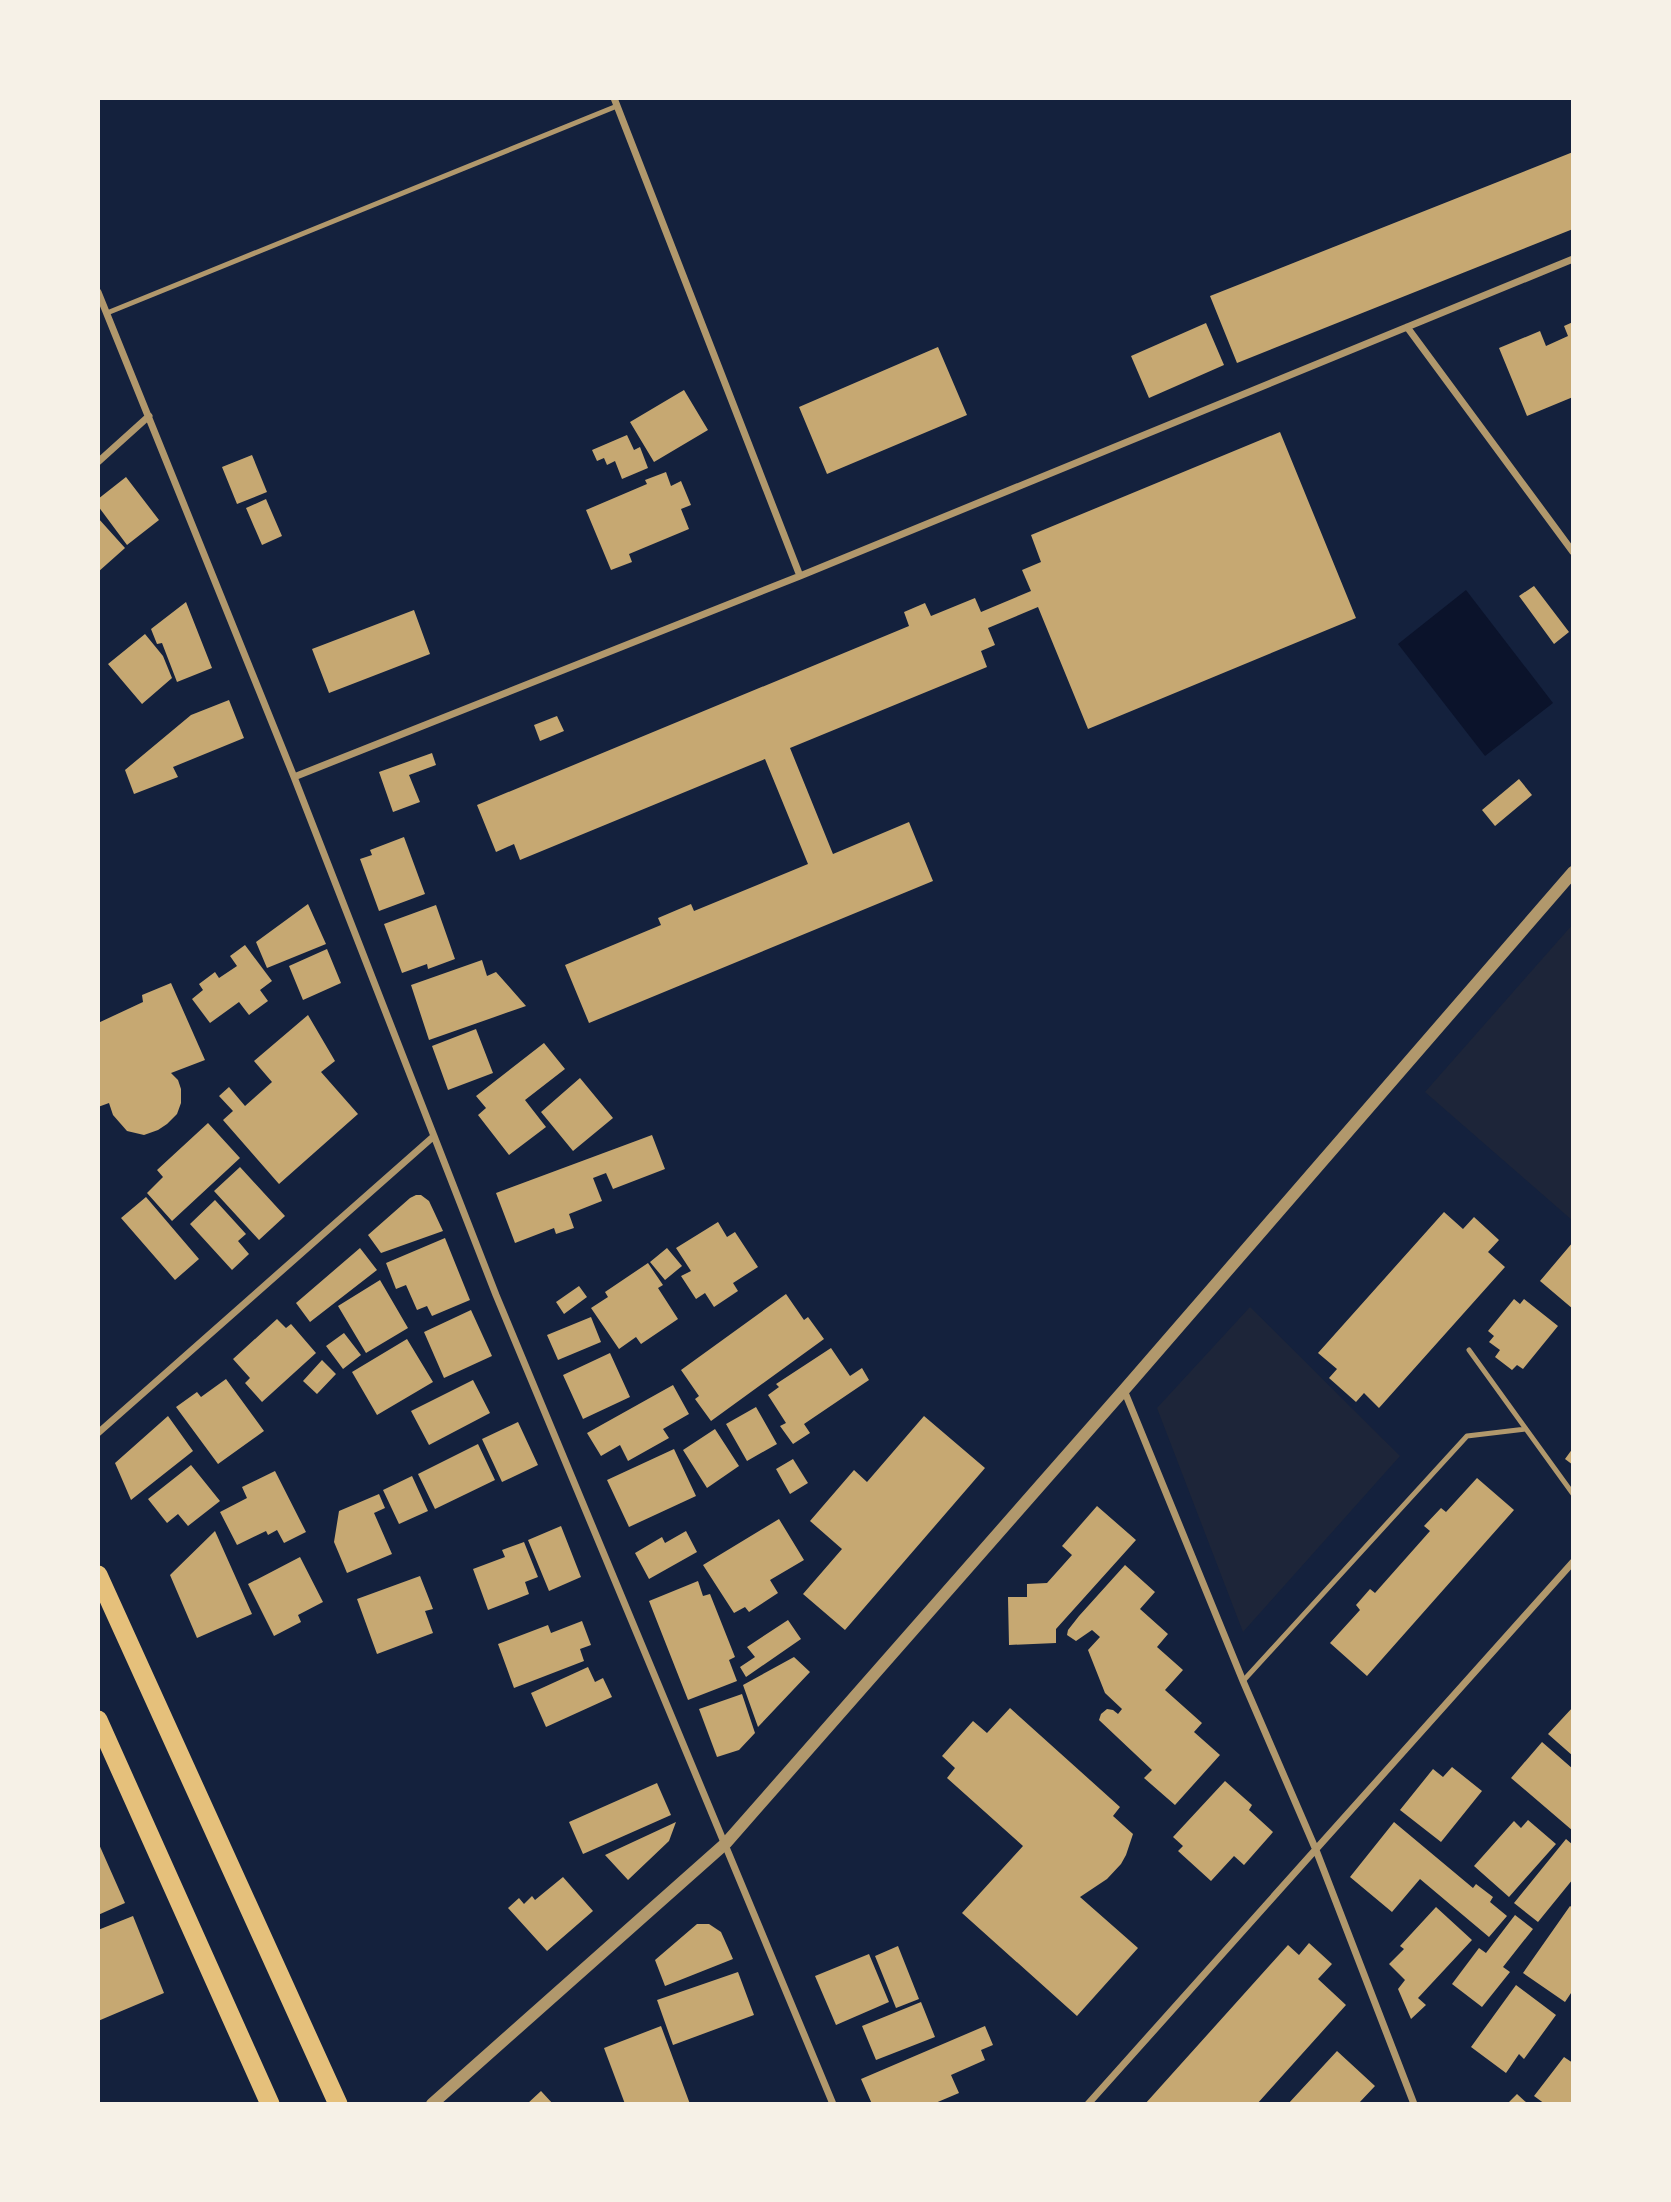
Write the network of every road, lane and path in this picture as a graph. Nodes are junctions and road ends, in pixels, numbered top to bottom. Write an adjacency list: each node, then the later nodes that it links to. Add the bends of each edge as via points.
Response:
1 (615, 102): 4 (lane); 9 (street)
2 (1573, 259): 5 (street)
3 (98, 292): 4 (street)
4 (107, 313): 6 (street)
5 (1407, 327): 8 (street); 9 (street)
6 (149, 416): 7 (street); 10 (street)
7 (98, 462)
8 (1573, 552)
9 (800, 576): 10 (street)
10 (294, 777): 12 (street)
11 (1573, 872): 14 (street)
12 (434, 1136): 16 (street); 22 (street)
13 (1469, 1350): 15 (lane)
14 (1124, 1390): 20 (street); 22 (street)
15 (1526, 1429): 17 (lane); 20 (lane, via 1467,1436)
16 (98, 1433)
17 (1573, 1494)
18 (1573, 1562): 23 (street)
19 (98, 1575): 25 (highway)
20 (1243, 1681): 23 (street)
21 (98, 1720): 24 (highway)
22 (726, 1843): 26 (street); 27 (street)
23 (1316, 1850): 28 (street); 29 (street)
24 (270, 2104)
25 (338, 2104)
26 (432, 2104)
27 (833, 2104)
28 (1088, 2104)
29 (1414, 2104)

